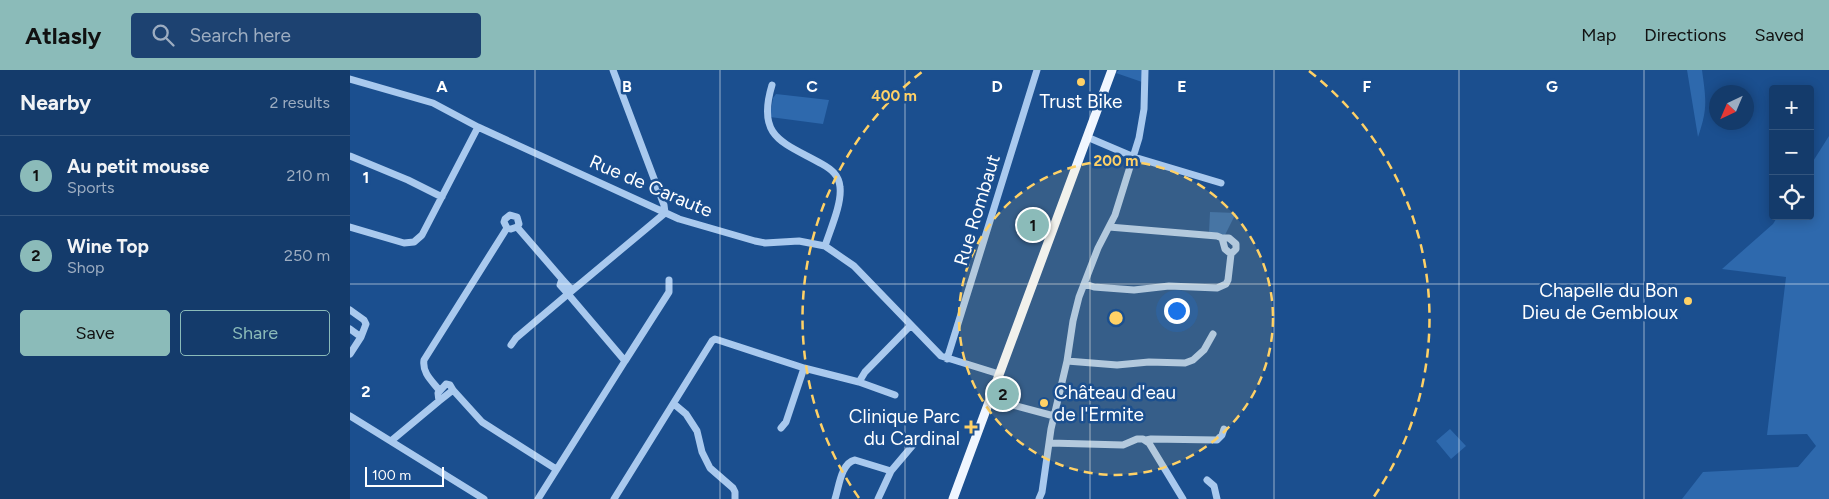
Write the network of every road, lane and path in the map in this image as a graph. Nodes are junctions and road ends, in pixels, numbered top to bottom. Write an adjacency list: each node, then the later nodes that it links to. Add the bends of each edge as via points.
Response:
1 (613, 70): 13 (street)
2 (1037, 70): 31 (street, Rue Rombaut)
3 (1112, 70): 8 (main road)
4 (1145, 70): 10 (street, via 1143,123)
5 (350, 80): 7 (street, Rue de Caraute, via 433,104)
6 (772, 85): 19 (street, via 767,112 770,130 781,142 830,169 840,181 840,199)
7 (478, 127): 12 (street); 13 (street, Rue de Caraute)
8 (1087, 137): 10 (street); 35 (main road)
9 (350, 156): 12 (street)
10 (1134, 158): 11 (street); 16 (street)
11 (1221, 183)
12 (442, 197): 14 (street, via 422,235 414,242 404,243)
13 (665, 213): 19 (street, Rue de Caraute, via 704,228 755,241 799,241); 23 (street)
14 (350, 227)
15 (517, 227): 17 (street); 17 (street, via 517,217 510,215 505,219); 23 (street, via 562,279 560,285)
16 (1109, 227): 18 (street); 22 (street)
17 (507, 228): 37 (street, via 424,360 426,375)
18 (1222, 238): 20 (street, via 1225,249); 20 (street, via 1229,238 1236,244)
19 (825, 246): 25 (street, Rue de Caraute, via 854,266)
20 (1231, 254): 22 (street, via 1228,280 1217,288 1169,286 1134,290)
21 (669, 280): 32 (street, via 668,292)
22 (1085, 284): 33 (street, via 1073,320)
23 (570, 292): 29 (street); 32 (street)
24 (350, 310): 28 (street, via 366,324)
25 (911, 325): 31 (street, Rue de Caraute); 36 (street)
26 (350, 329): 28 (street)
27 (1213, 334): 33 (street, via 1204,350 1185,363 1118,365)
28 (361, 337): 30 (street)
29 (511, 345)
30 (350, 354)
31 (947, 359): 35 (street, Rue de Caraute)
32 (625, 361): 51 (street)
33 (1067, 361): 44 (street)
34 (804, 368): 36 (street); 42 (street, via 719,339 712,341); 45 (street, via 786,422)
35 (999, 374): 40 (main road)
36 (859, 382): 39 (street)
37 (439, 390): 38 (street, via 446,384); 41 (street)
38 (453, 390): 41 (street); 51 (street, via 482,422)
39 (895, 395)
40 (990, 399): 44 (street); 60 (main road)
41 (439, 401): 47 (street)
42 (674, 404): 56 (street); 57 (street, via 698,431 706,462 714,474 733,488)
43 (350, 416): 47 (street)
44 (1054, 416): 49 (street)
45 (781, 428)
46 (1224, 429): 48 (street, via 1217,440 1151,439)
47 (391, 441): 54 (street)
48 (1147, 442): 49 (street, via 1137,439 1123,445); 62 (street)
49 (1050, 443): 61 (street)
50 (913, 445): 52 (street)
51 (556, 469): 55 (street)
52 (891, 471): 58 (street, via 850,461); 59 (street)
53 (1207, 480): 63 (street, via 1214,486)
54 (484, 499)
55 (538, 499)
56 (614, 499)
57 (734, 499)
58 (835, 499)
59 (878, 499)
60 (953, 499)
61 (1039, 499)
62 (1183, 499)
63 (1217, 499)

